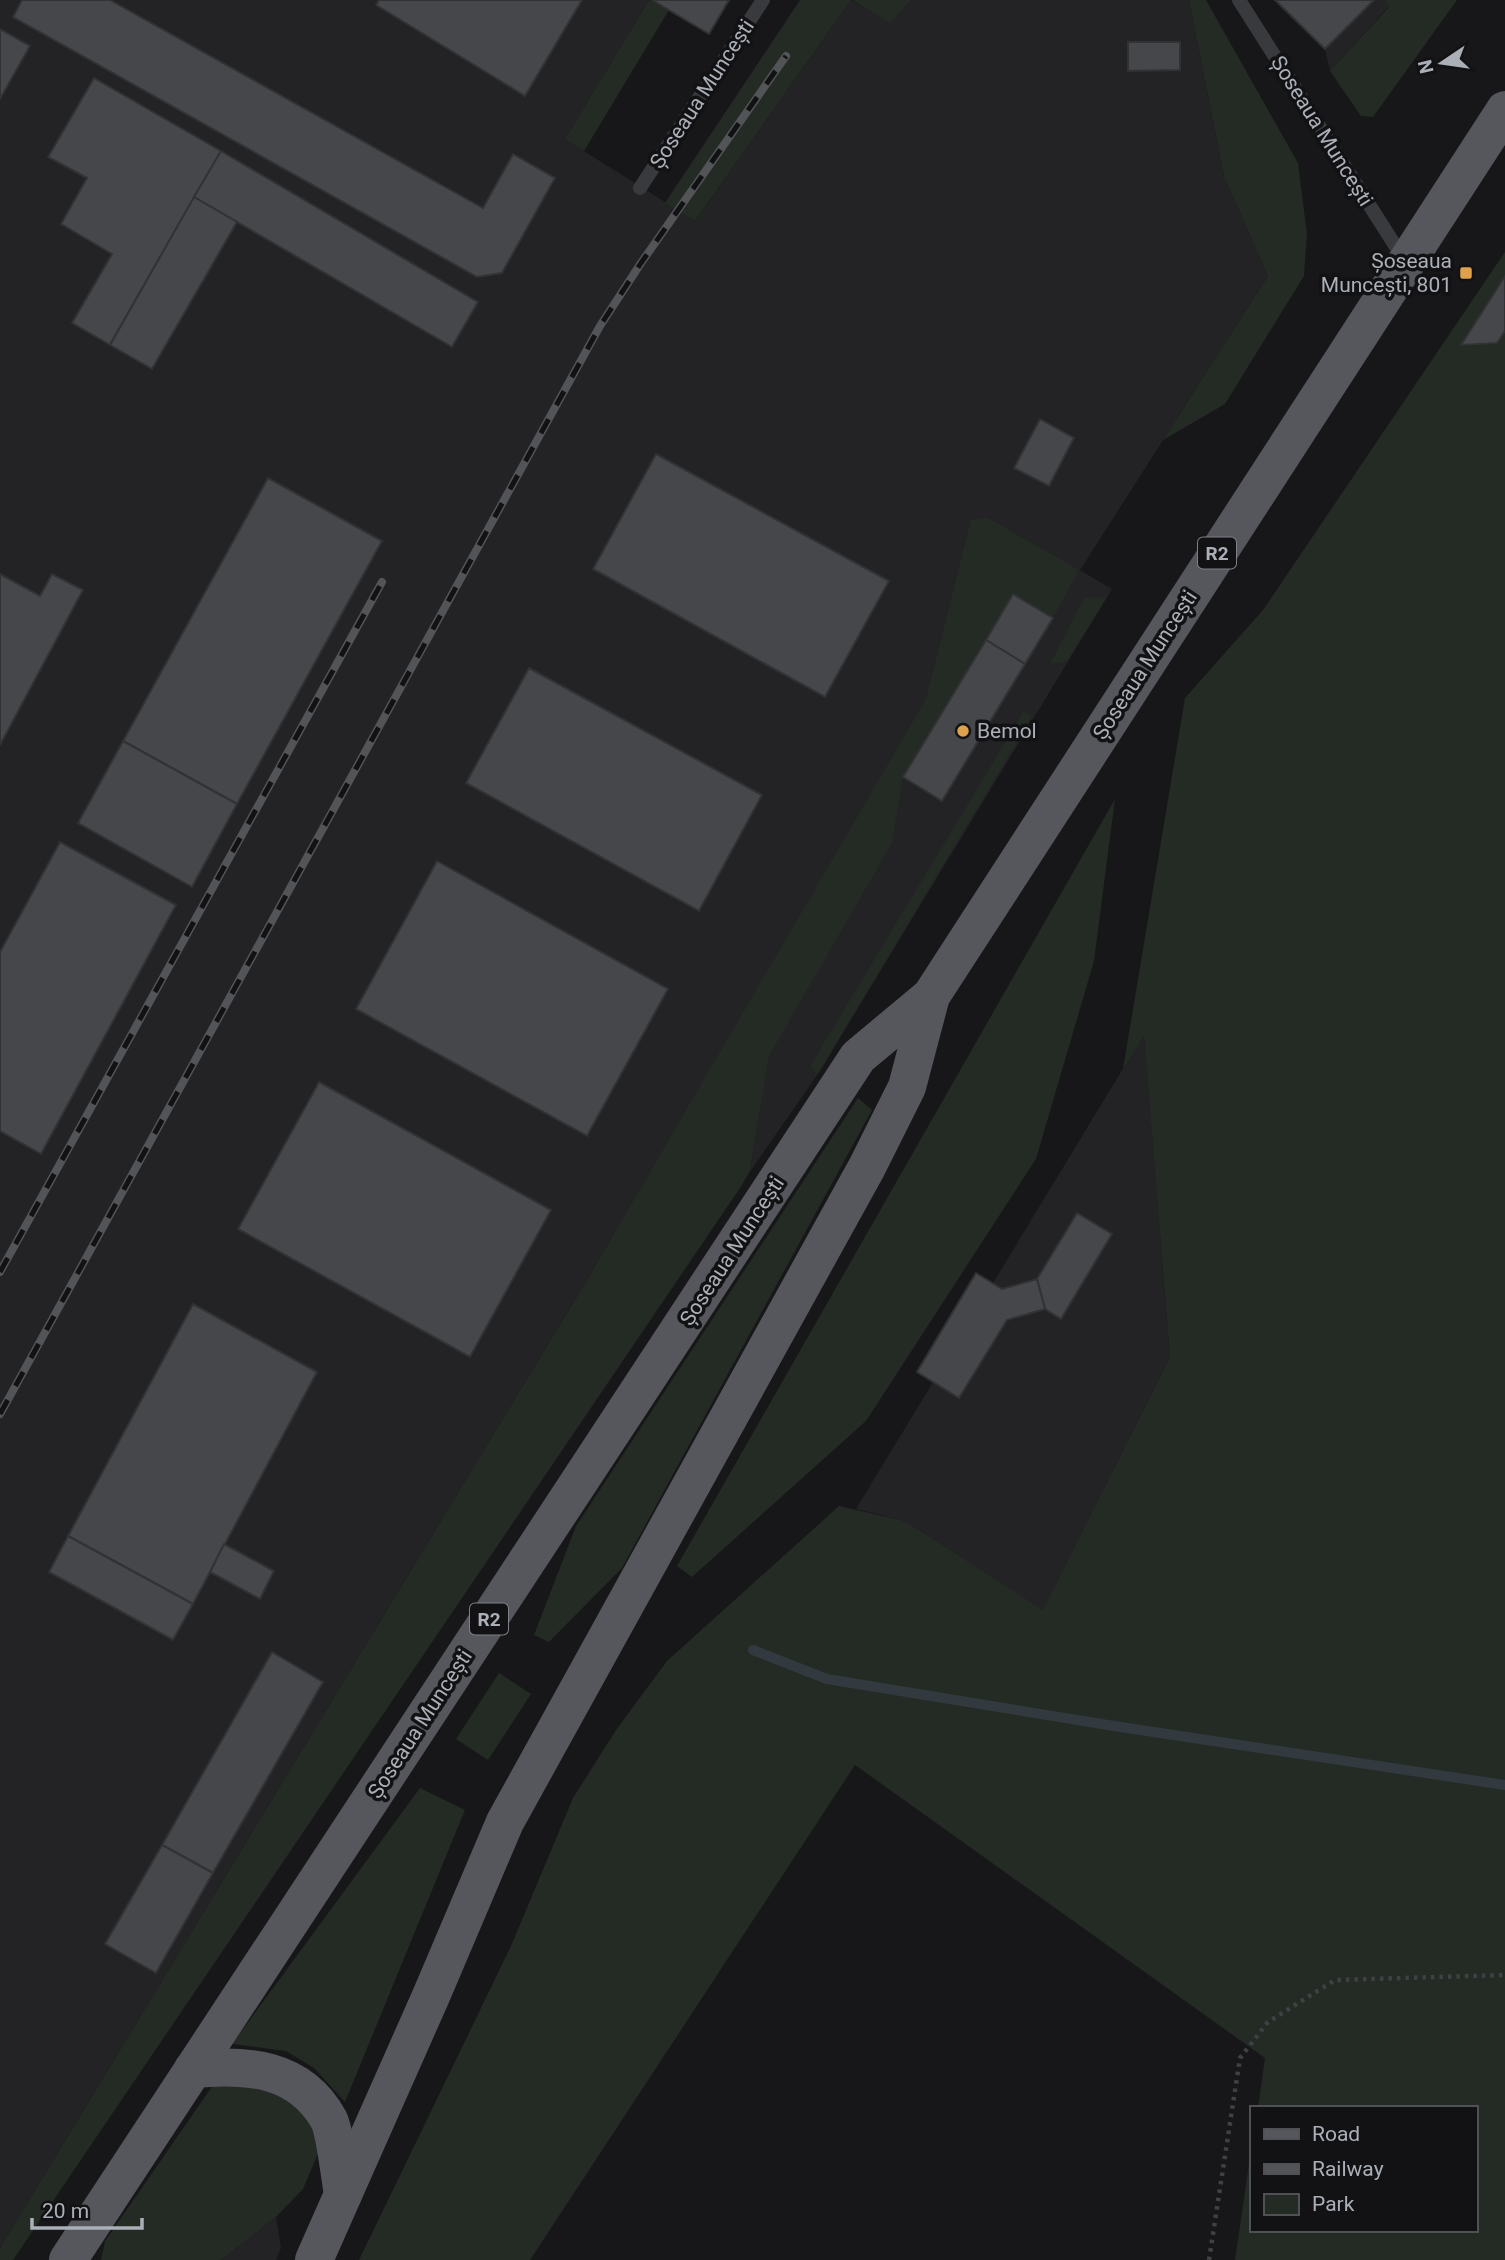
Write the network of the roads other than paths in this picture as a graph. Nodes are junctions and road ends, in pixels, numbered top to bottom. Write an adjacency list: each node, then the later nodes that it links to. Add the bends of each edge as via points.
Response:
1 (763, 0): 4 (lane, Șoseaua Muncești)
2 (1239, 0): 5 (lane, Șoseaua Muncești)
3 (1505, 110): 5 (main road, Șoseaua Muncești / R2)
4 (640, 188)
5 (1405, 262): 6 (main road, Șoseaua Muncești / R2)
6 (931, 996): 7 (main road, Șoseaua Muncești / R2, via 858,1057); 8 (main road, Șoseaua Muncești / R2, via 907,1087 505,1822)
7 (193, 2069): 8 (main road, via 256,2068 300,2084 330,2121); 9 (main road, Șoseaua Muncești / R2)
8 (343, 2194): 10 (main road, Șoseaua Muncești / R2)
9 (68, 2260)
10 (314, 2260)

